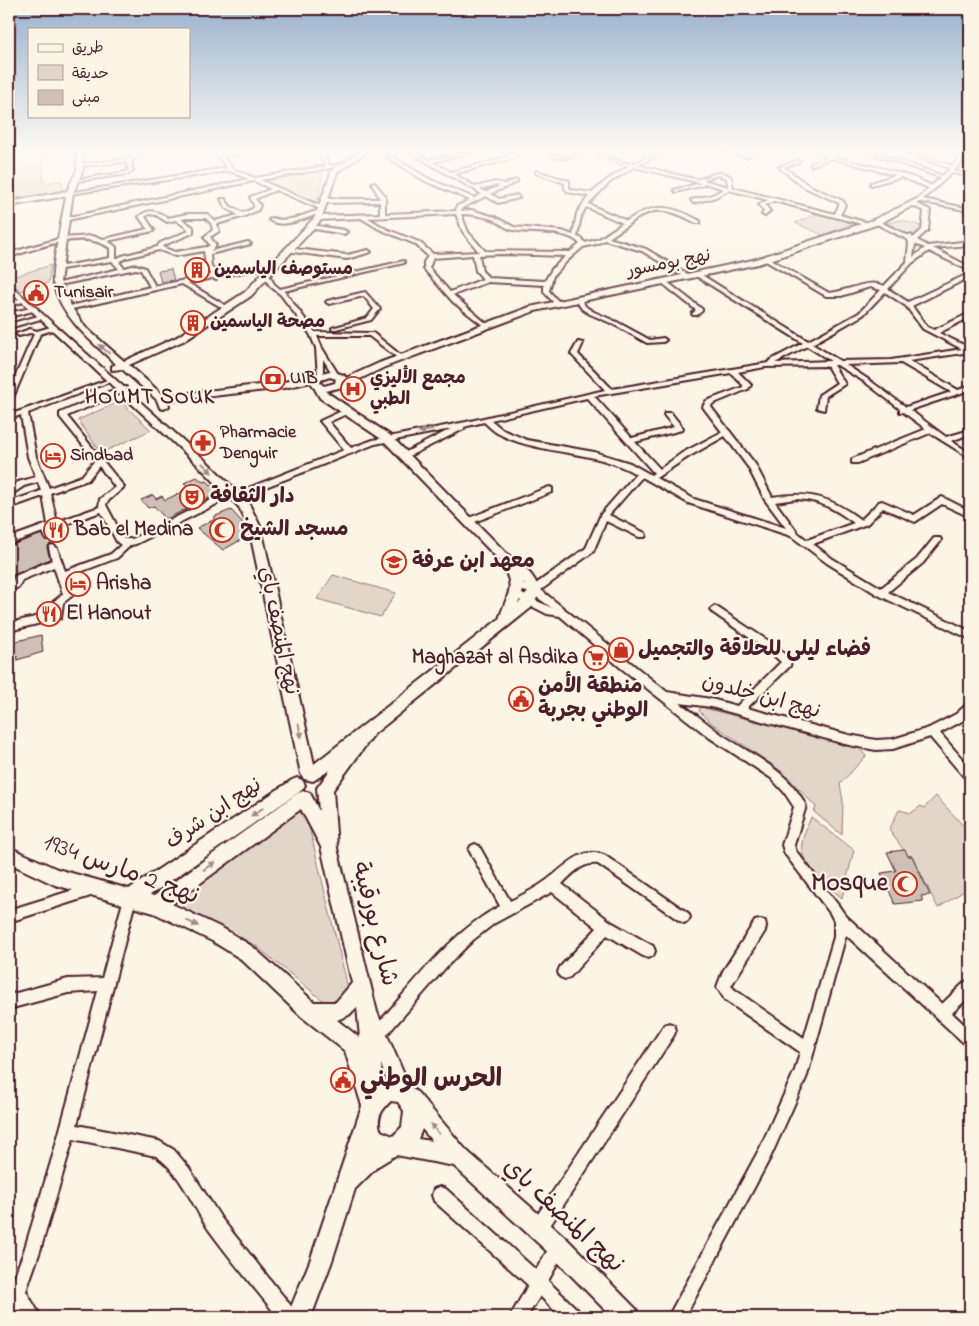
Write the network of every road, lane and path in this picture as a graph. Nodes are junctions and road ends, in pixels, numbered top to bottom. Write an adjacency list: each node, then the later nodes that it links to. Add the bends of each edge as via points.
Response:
1 (69, 211): 24 (main road)
2 (104, 211): 24 (street)
3 (234, 211): 20 (street)
4 (250, 211): 20 (street)
5 (316, 211): 18 (street)
6 (383, 211): 21 (street)
7 (580, 211): 34 (street)
8 (599, 211): 29 (street)
9 (651, 211): 29 (street)
10 (679, 211): 27 (street)
11 (767, 211): 19 (street)
12 (816, 211): 22 (street)
13 (839, 211): 22 (street)
14 (898, 211): 30 (main road, نهج بومسور)
15 (927, 211): 37 (street, via 925,230)
16 (458, 212): 21 (street); 34 (street, via 485,216 513,228); 49 (street, via 466,233)
17 (147, 213): 25 (street, via 156,213 168,220); 32 (street, via 142,218 152,229)
18 (320, 213): 23 (street); 26 (street, via 304,215 286,223); 31 (main road)
19 (765, 214)
20 (243, 215): 28 (street)
21 (383, 216): 23 (street)
22 (837, 216): 30 (street)
23 (363, 217): 53 (street, via 386,231 417,242)
24 (68, 218): 39 (main road)
25 (178, 218): 28 (street, via 207,216); 42 (street, via 192,230)
26 (272, 220)
27 (698, 222)
28 (214, 223): 47 (street, via 215,233 207,237 213,246)
29 (627, 223): 38 (street)
30 (873, 223): 37 (street); 54 (main road, نهج بومسور)
31 (311, 227): 33 (street); 46 (main road)
32 (146, 232): 40 (street); 42 (street)
33 (344, 232)
34 (575, 235): 35 (street); 44 (street)
35 (584, 235)
36 (592, 238): 38 (street)
37 (912, 238): 45 (street); 57 (street)
38 (603, 239): 44 (street); 64 (street, via 644,250)
39 (62, 240): 40 (street, via 80,237); 52 (street); 58 (main road)
40 (106, 240): 55 (street, via 113,247)
41 (970, 242): 45 (street)
42 (158, 243): 47 (street, via 175,254); 55 (street)
43 (248, 244): 47 (street)
44 (582, 245): 51 (street)
45 (930, 247): 57 (street); 60 (street)
46 (291, 248): 48 (street, via 347,257); 59 (main road)
47 (207, 251): 65 (street, via 210,271)
48 (368, 252)
49 (484, 253): 50 (street); 51 (street)
50 (476, 254): 53 (street); 66 (street, via 479,271)
51 (571, 254): 68 (street)
52 (9, 255)
53 (431, 256): 75 (street, via 426,268)
54 (766, 259): 62 (main road, نهج بومسور); 73 (street, via 828,294 870,286)
55 (114, 261): 58 (street); 61 (street)
56 (402, 262): 74 (street)
57 (910, 262): 73 (street)
58 (57, 269): 70 (main road)
59 (268, 269): 65 (street); 74 (street); 83 (main road, via 248,294)
60 (970, 269)
61 (124, 270): 70 (street); 71 (street, via 141,268)
62 (698, 275): 64 (main road, نهج بومسور); 98 (street)
63 (970, 275): 81 (street)
64 (689, 277): 67 (main road, نهج بومسور)
65 (216, 278): 69 (street)
66 (487, 280): 68 (street); 75 (street)
67 (664, 282): 76 (main road, نهج بومسور); 85 (street, via 700,310)
68 (547, 283): 79 (street, via 546,291)
69 (185, 284): 71 (street); 83 (street)
70 (57, 286): 82 (main road)
71 (153, 288): 82 (street)
72 (11, 290): 77 (main road)
73 (885, 290): 81 (street); 98 (street, via 861,314)
74 (281, 292): 95 (street)
75 (449, 294): 90 (street)
76 (578, 299): 79 (main road, نهج بومسور); 96 (street, via 592,313 649,342)
77 (24, 300): 80 (street); 84 (main road)
78 (329, 302): 95 (street, via 365,294 377,309 369,319)
79 (557, 303): 90 (main road, نهج بومسور)
80 (9, 304)
81 (908, 304): 92 (street, via 920,322)
82 (68, 308): 103 (main road, one-way to 82, via 82,329)
83 (226, 308): 103 (main road, via 175,342)
84 (35, 309): 86 (street); 88 (main road)
85 (695, 314)
86 (9, 315)
87 (970, 315): 92 (street)
88 (42, 317): 89 (street); 91 (main road)
89 (9, 326)
90 (486, 326): 101 (main road, نهج بومسور)
91 (54, 328): 94 (street); 108 (main road)
92 (933, 333): 100 (street)
93 (19, 334): 94 (street)
94 (37, 334): 118 (street)
95 (315, 334): 99 (street); 101 (street, via 371,334)
96 (663, 340)
97 (580, 344): 114 (street, via 574,354)
98 (810, 344): 105 (street); 106 (street)
99 (319, 348): 110 (street); 111 (street)
100 (969, 350): 102 (street)
101 (401, 358): 110 (main road, نهج بومسور)
102 (903, 361): 105 (street); 115 (street)
103 (122, 364): 108 (main road); 119 (main road)
104 (829, 364): 105 (street); 106 (street); 121 (street, via 841,384 824,395)
105 (842, 364): 123 (street)
106 (765, 365): 107 (street)
107 (732, 370): 114 (street); 131 (street, via 747,385 746,388 709,403 707,407)
108 (103, 372): 109 (main road)
109 (112, 380): 113 (main road); 116 (street)
110 (338, 380): 111 (main road, نهج بومسور); 111 (main road, نهج بومسور, via 328,389); 122 (main road)
111 (318, 382): 119 (main road, نهج بومسور, via 208,393); 122 (main road, via 323,396)
112 (970, 388): 115 (street)
113 (123, 390): 120 (street); 125 (main road)
114 (610, 391): 117 (street)
115 (958, 392): 123 (street)
116 (75, 393): 120 (street); 124 (street)
117 (589, 395): 128 (street); 135 (street)
118 (9, 398)
119 (163, 402): 125 (main road, نهج بومسور)
120 (86, 405): 139 (street, via 63,415)
121 (821, 408)
122 (346, 410): 133 (main road); 136 (street, via 324,421)
123 (903, 410): 130 (street)
124 (24, 411): 127 (street); 143 (street, via 32,457)
125 (146, 411): 147 (main road, نهج المنصف باي, one-way to 147)
126 (668, 415): 135 (street, via 679,428)
127 (9, 417)
128 (484, 419): 129 (street); 141 (street, via 500,432 525,442 597,456)
129 (466, 424): 133 (street, one-way to 133); 137 (street)
130 (930, 430): 134 (street); 140 (street)
131 (727, 432): 142 (street, via 685,455); 148 (street, via 752,466)
132 (970, 432): 134 (street)
133 (387, 438): 136 (street); 137 (main road)
134 (945, 440): 138 (street)
135 (630, 441): 142 (street)
136 (349, 451): 147 (street)
137 (405, 456): 153 (main road)
138 (970, 456)
139 (99, 460): 145 (street, via 85,478); 150 (street, via 120,487 103,501)
140 (855, 461)
141 (641, 473): 142 (street); 152 (street)
142 (656, 476): 156 (street, via 690,501)
143 (40, 479): 145 (street); 146 (street, via 21,484)
144 (549, 490): 153 (street)
145 (46, 492): 149 (street); 155 (street)
146 (9, 493): 149 (street)
147 (233, 495): 161 (street); 180 (main road, نهج المنصف باي, one-way to 180, via 244,505 255,528)
148 (768, 500): 154 (street, via 789,497 823,499); 156 (street)
149 (10, 504)
150 (103, 508): 155 (street); 161 (street, via 121,542)
151 (970, 514): 154 (street, via 942,500 915,519 882,504)
152 (604, 516): 157 (street); 169 (street, via 594,545)
153 (469, 521): 163 (main road)
154 (860, 523): 160 (street)
155 (52, 527): 159 (street)
156 (794, 534): 160 (street)
157 (642, 535)
158 (937, 540): 168 (street, via 920,561)
159 (9, 541)
160 (807, 543): 168 (street)
161 (126, 544): 165 (street, via 114,556)
162 (53, 548): 164 (street)
163 (504, 558): 167 (main road, via 516,578); 169 (main road, via 525,575)
164 (57, 562): 165 (street); 166 (street, via 18,578 16,584)
165 (63, 575): 172 (street, via 68,595 58,602 58,615)
166 (9, 588)
167 (518, 591): 169 (street); 171 (main road, نهج ابن شرف)
168 (882, 593): 173 (street)
169 (532, 596): 171 (main road, نهج ابن شرف, via 517,613); 174 (street, via 550,612 560,612)
170 (714, 610): 176 (street, via 786,661)
171 (505, 620): 177 (main road, نهج ابن شرف)
172 (9, 627)
173 (970, 635)
174 (665, 696): 176 (street, نهج ابن خلدون, via 684,697); 192 (street, via 775,775 788,788 800,806 788,845 791,854)
175 (970, 708): 178 (street, نهج ابن خلدون)
176 (738, 711): 178 (street, نهج ابن خلدون, via 876,745 893,744)
177 (370, 728): 180 (main road, نهج ابن شرف); 181 (main road, نهج ابن شرف)
178 (932, 732): 179 (street)
179 (970, 776)
180 (306, 783): 181 (main road, via 324,778); 181 (main road, via 316,798); 182 (main road, شارع بورقيبة); 187 (main road, نهج ابن شرف, one-way to 187); 188 (main road, نهج ابن شرف, one-way to 180)
181 (325, 788): 182 (main road, شارع بورقيبة)
182 (329, 848): 198 (main road, شارع بورقيبة)
183 (475, 850): 189 (street)
184 (9, 856): 186 (main road, نهج 2 مارس 1934, via 55,877)
185 (552, 884): 189 (street); 191 (street, via 576,864 592,856); 194 (street)
186 (97, 889): 187 (main road, نهج 2 مارس 1934); 190 (street)
187 (130, 898): 188 (main road, نهج 2 مارس 1934); 197 (street)
188 (156, 906): 201 (main road, نهج 2 مارس 1934, one-way to 201, via 218,935 247,953)
189 (508, 909): 204 (street, via 472,933)
190 (9, 916)
191 (684, 917)
192 (840, 920): 202 (street); 206 (street, via 840,937)
193 (760, 926): 206 (street, via 724,987 730,995)
194 (606, 927): 195 (street); 196 (street)
195 (648, 951)
196 (565, 972)
197 (106, 984): 200 (street, via 68,986); 209 (street)
198 (362, 984): 201 (main road, via 354,997 335,1012 328,1014); 204 (main road, شارع بورقيبة)
199 (970, 987): 202 (street)
200 (9, 1002)
201 (309, 1010): 208 (main road, نهج 2 مارس 1934, via 353,1045)
202 (943, 1012): 205 (street)
203 (669, 1030): 214 (street)
204 (375, 1034): 207 (main road, شارع بورقيبة); 208 (main road, شارع بورقيبة)
205 (970, 1039)
206 (807, 1048): 225 (street, via 802,1071 769,1145)
207 (406, 1097): 208 (main road, via 389,1091 377,1098); 210 (main road, via 414,1108 414,1126 410,1134); 211 (main road, شارع بورقيبة, one-way to 207)
208 (371, 1110): 210 (main road, via 370,1132 381,1144); 212 (main road)
209 (68, 1131): 217 (street); 220 (street, via 152,1147 170,1156 186,1175 214,1222)
210 (393, 1145): 211 (main road); 212 (main road, via 371,1159)
211 (459, 1157): 214 (main road, نهج المنصف باي)
212 (346, 1185): 221 (main road)
213 (440, 1195): 216 (street)
214 (538, 1229): 215 (main road, نهج المنصف باي)
215 (559, 1247): 216 (street); 224 (main road, نهج المنصف باي)
216 (538, 1282): 222 (street); 223 (street)
217 (18, 1293): 218 (street); 219 (street)
218 (9, 1310)
219 (33, 1317)
220 (289, 1317)
221 (299, 1317)
222 (518, 1317)
223 (573, 1317)
224 (628, 1317)
225 (676, 1317)

